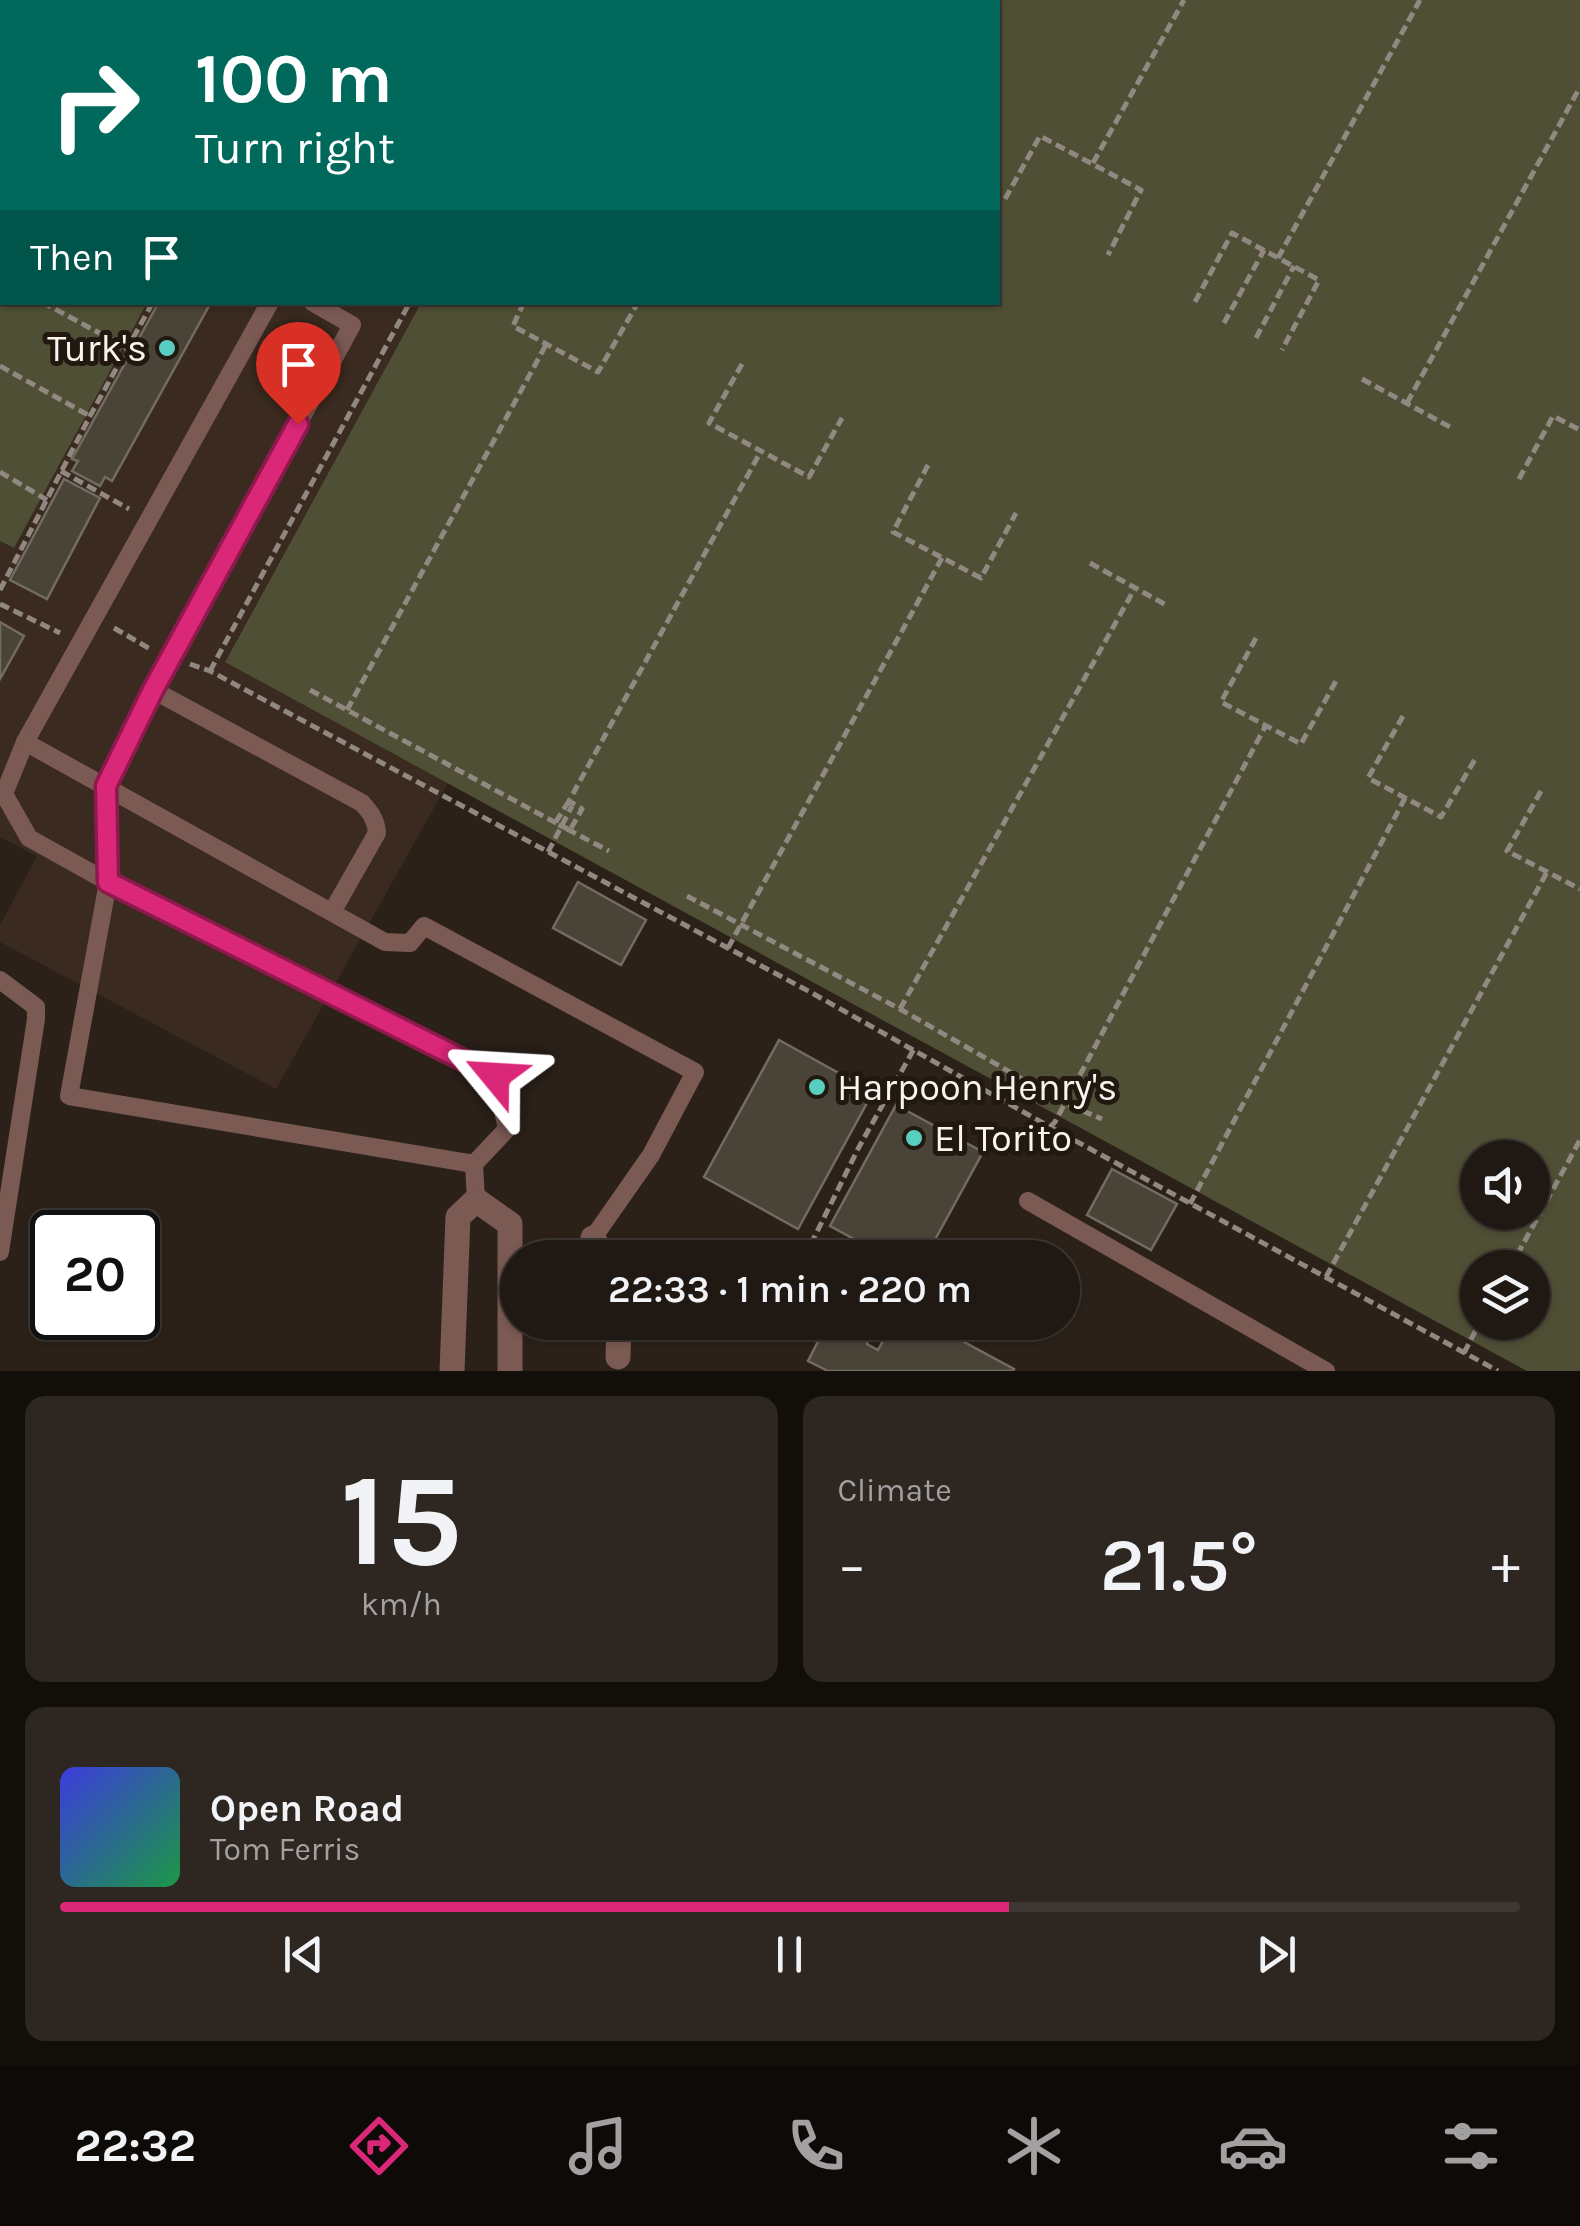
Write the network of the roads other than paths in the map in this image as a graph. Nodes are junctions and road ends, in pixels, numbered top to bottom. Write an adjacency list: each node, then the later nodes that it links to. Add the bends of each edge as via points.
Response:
1 (268, 305): 4 (lane)
2 (317, 305): 3 (lane, via 352,325)
3 (153, 690): 5 (lane); 7 (lane, via 372,813 376,833)
4 (26, 742): 5 (lane); 6 (lane, via 4,794 29,838)
5 (106, 786): 6 (lane); 7 (lane)
6 (108, 882): 9 (lane, via 495,1076 507,1129); 9 (lane, via 69,1096)
7 (332, 912): 12 (lane, via 385,942 410,943 424,926 694,1072)
8 (0, 980): 13 (lane, via 36,1007 36,1019)
9 (474, 1164): 10 (lane)
10 (476, 1200): 16 (street, via 458,1217); 17 (street, via 510,1224)
11 (1028, 1201): 18 (lane)
12 (602, 1240)
13 (0, 1252)
14 (618, 1340): 15 (street)
15 (618, 1356)
16 (452, 1371)
17 (510, 1371)
18 (1326, 1371)

